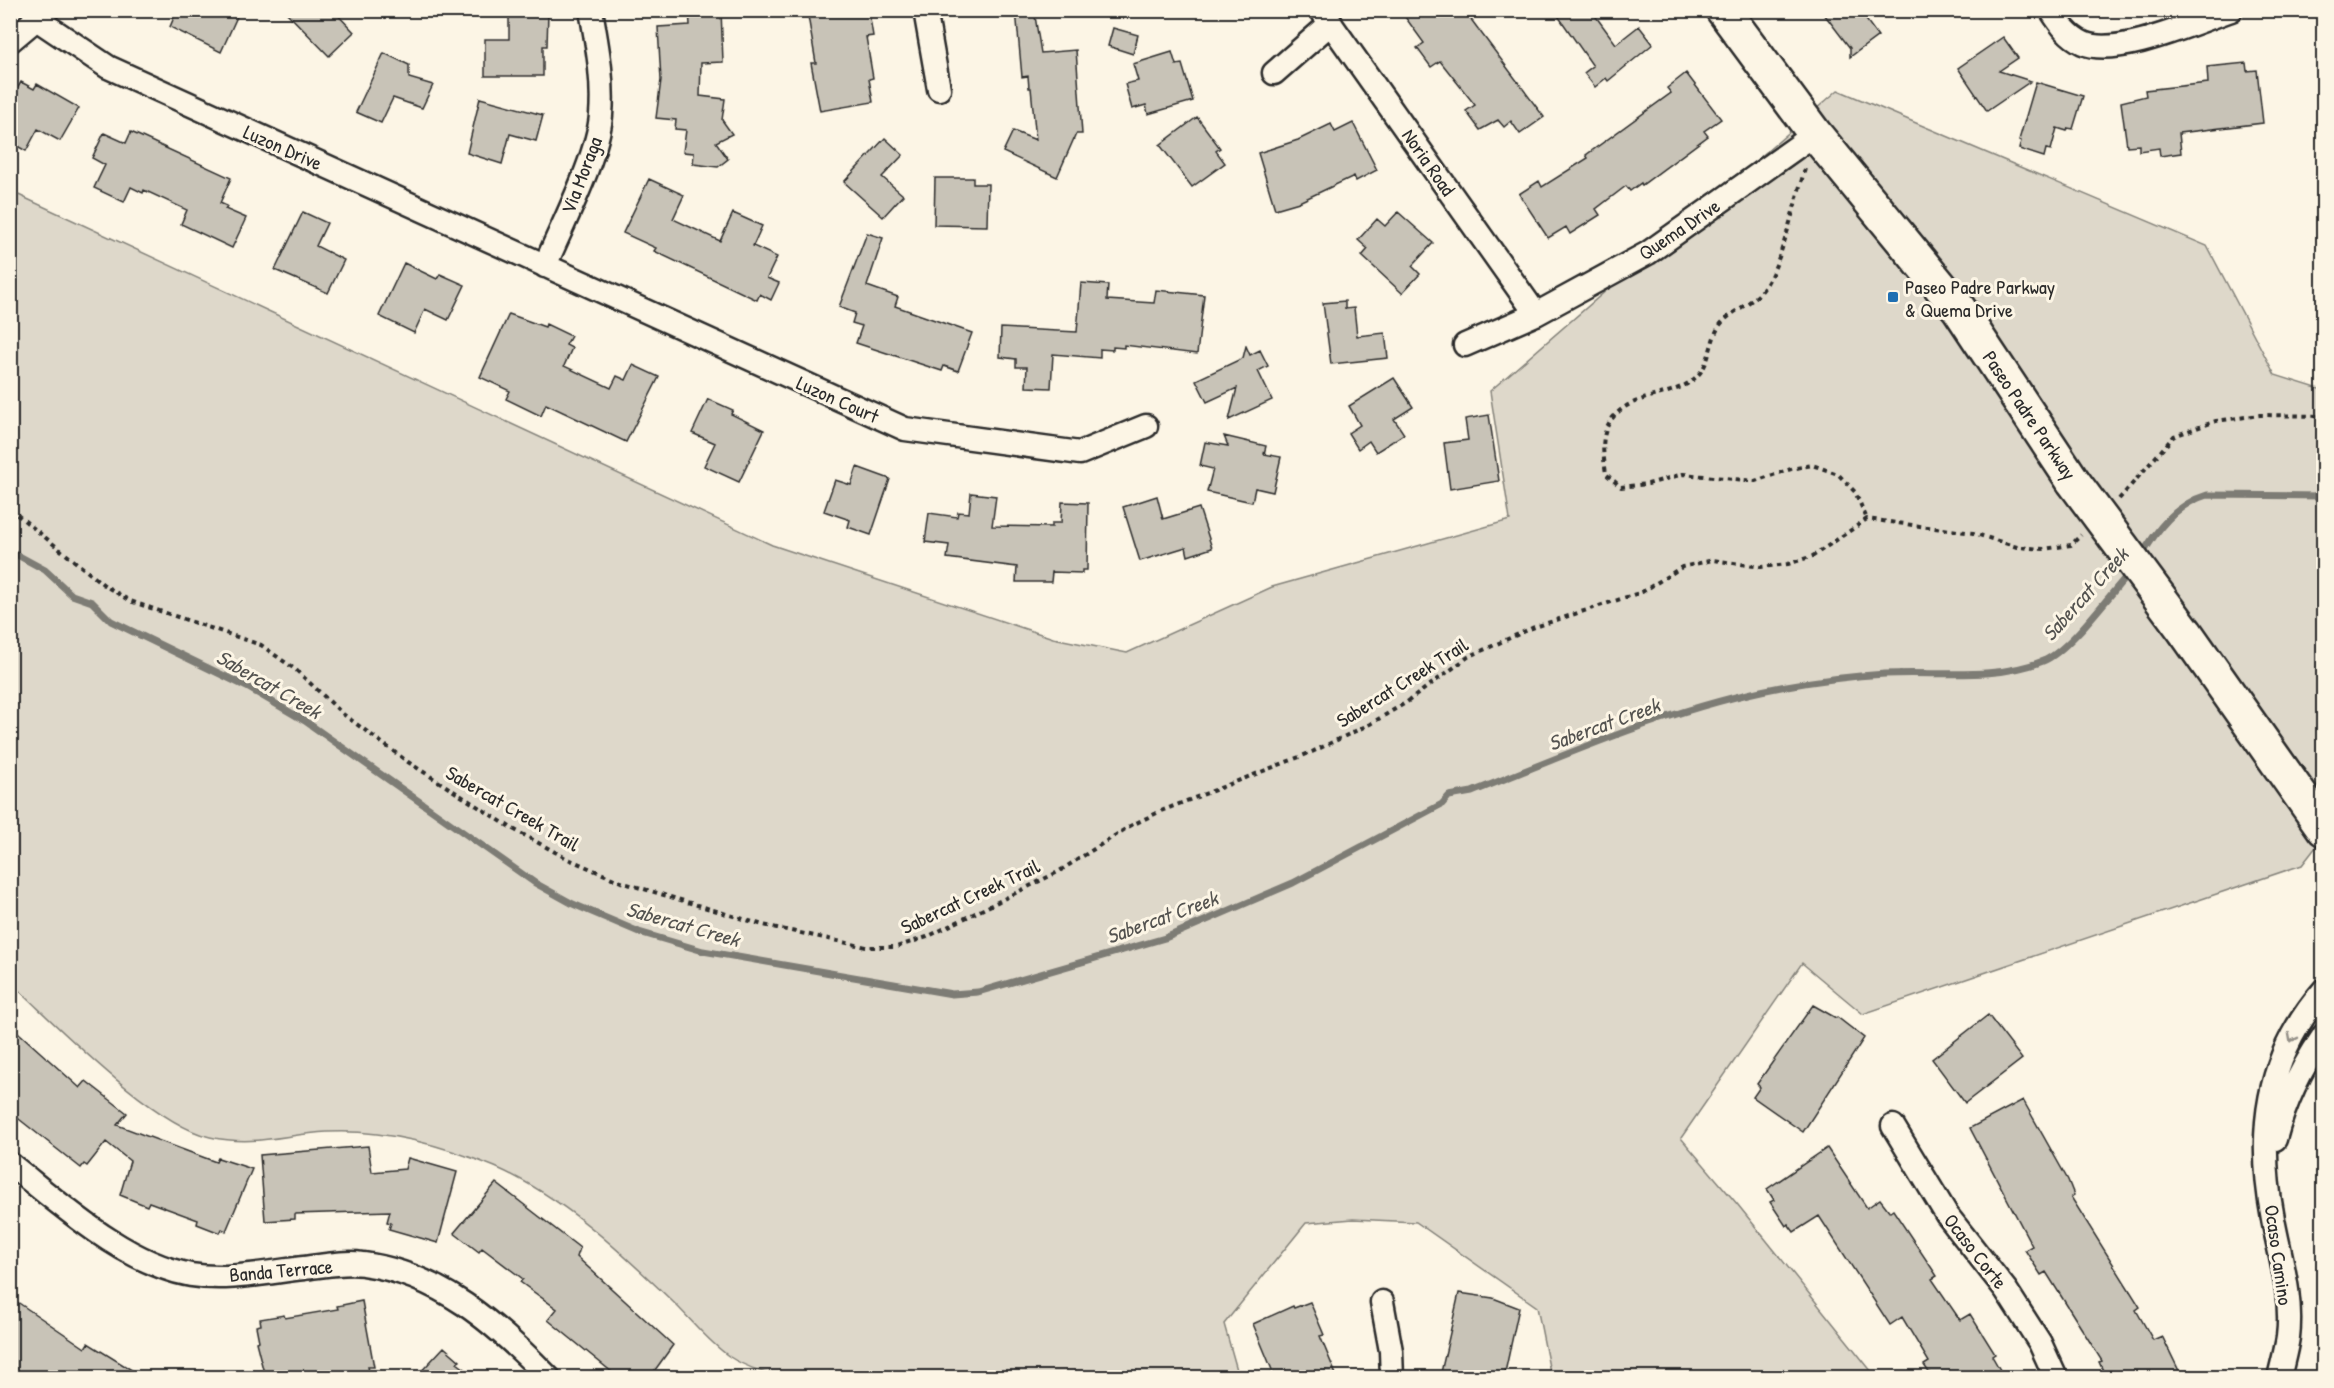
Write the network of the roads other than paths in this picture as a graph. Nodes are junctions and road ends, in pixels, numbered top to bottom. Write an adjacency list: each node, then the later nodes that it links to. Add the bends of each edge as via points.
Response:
1 (591, 10): 12 (street, Via Moraga, via 600,67 601,116 594,148)
2 (925, 10): 10 (street)
3 (1723, 10): 11 (main road, Paseo Padre Parkway)
4 (2051, 10): 5 (street, via 2062,29 2085,44 2128,46)
5 (2231, 10)
6 (39, 14): 8 (street); 12 (street, Luzon Drive, via 108,67)
7 (1326, 17): 9 (street); 13 (street, Noria Road)
8 (10, 41)
9 (1274, 73)
10 (939, 89)
11 (1815, 134): 13 (street, Quema Drive, via 1648,253); 16 (main road, Paseo Padre Parkway, bridge, via 1959,309 2073,481)
12 (545, 266): 15 (street, Luzon Court, via 905,429 1080,453)
13 (1536, 314): 14 (street, Quema Drive)
14 (1465, 345)
15 (1146, 426)
16 (2324, 829)
17 (2324, 990): 21 (street, Ocaso Camino, one-way to 21, via 2290,1039 2276,1072 2268,1101)
18 (2324, 1035): 21 (street, Ocaso Camino, via 2302,1066 2281,1114)
19 (1893, 1126): 25 (street, Ocaso Corte, via 1947,1215 2007,1290)
20 (10, 1164): 23 (street, Banda Terrace, via 132,1255 190,1275 240,1276 361,1263 409,1273 455,1296 511,1339)
21 (2268, 1167): 26 (street, Ocaso Camino, via 2287,1288 2288,1336)
22 (1382, 1302): 24 (street)
23 (549, 1377)
24 (1392, 1377)
25 (2056, 1377)
26 (2279, 1377)

